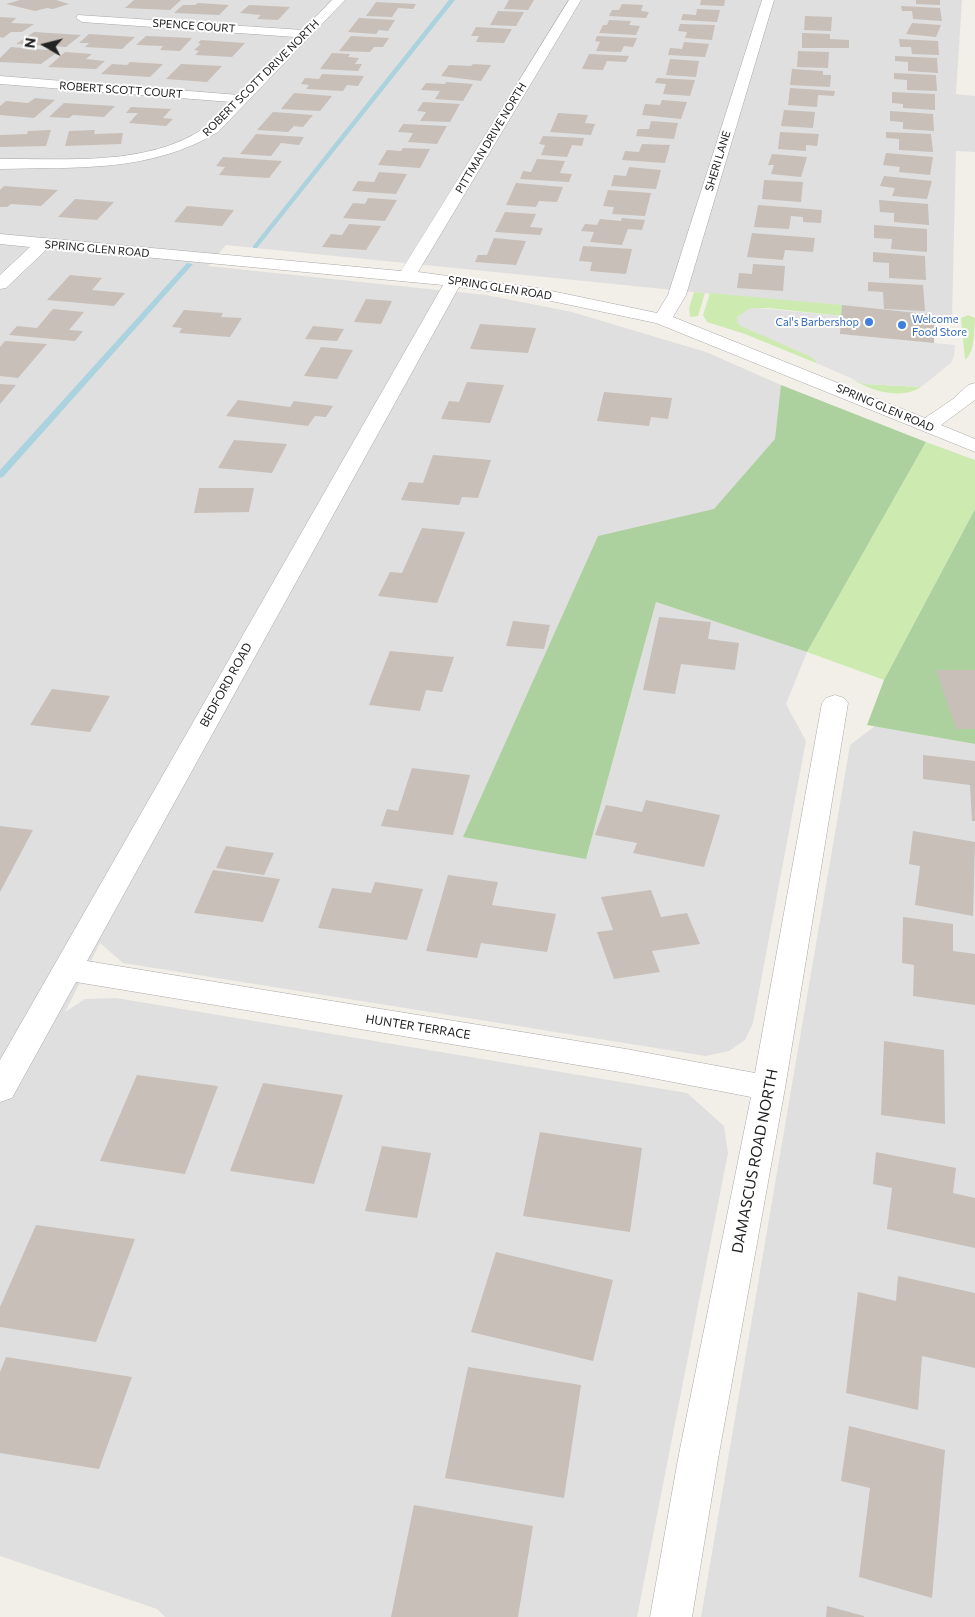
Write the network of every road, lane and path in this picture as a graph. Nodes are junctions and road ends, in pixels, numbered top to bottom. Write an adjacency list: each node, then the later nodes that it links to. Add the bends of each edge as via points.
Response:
1 (339, 0): 5 (street, ROBERT SCOTT DRIVE NORTH)
2 (575, 0): 11 (street, PITTMAN DRIVE NORTH)
3 (768, 0): 14 (street, SHERI LANE, via 677,296)
4 (82, 18): 5 (street, SPENCE COURT)
5 (306, 34): 7 (street, ROBERT SCOTT DRIVE NORTH)
6 (0, 80): 7 (street, ROBERT SCOTT COURT)
7 (242, 99): 8 (street, ROBERT SCOTT DRIVE NORTH, via 208,133 172,151 119,160)
8 (0, 164)
9 (0, 239): 10 (street, SPRING GLEN ROAD)
10 (43, 244): 11 (street, SPRING GLEN ROAD); 13 (street)
11 (407, 276): 12 (street, SPRING GLEN ROAD)
12 (454, 281): 14 (street, SPRING GLEN ROAD, via 537,293); 19 (street, BEDFORD ROAD)
13 (0, 284)
14 (661, 319): 16 (street, SPRING GLEN ROAD)
15 (975, 389): 16 (street)
16 (927, 426): 17 (street, SPRING GLEN ROAD)
17 (975, 446)
18 (835, 704): 20 (street, DAMASCUS ROAD NORTH)
19 (67, 969): 20 (street, HUNTER TERRACE, via 626,1061); 21 (street, BEDFORD ROAD)
20 (769, 1088): 22 (street, DAMASCUS ROAD NORTH)
21 (0, 1089)
22 (671, 1617)

